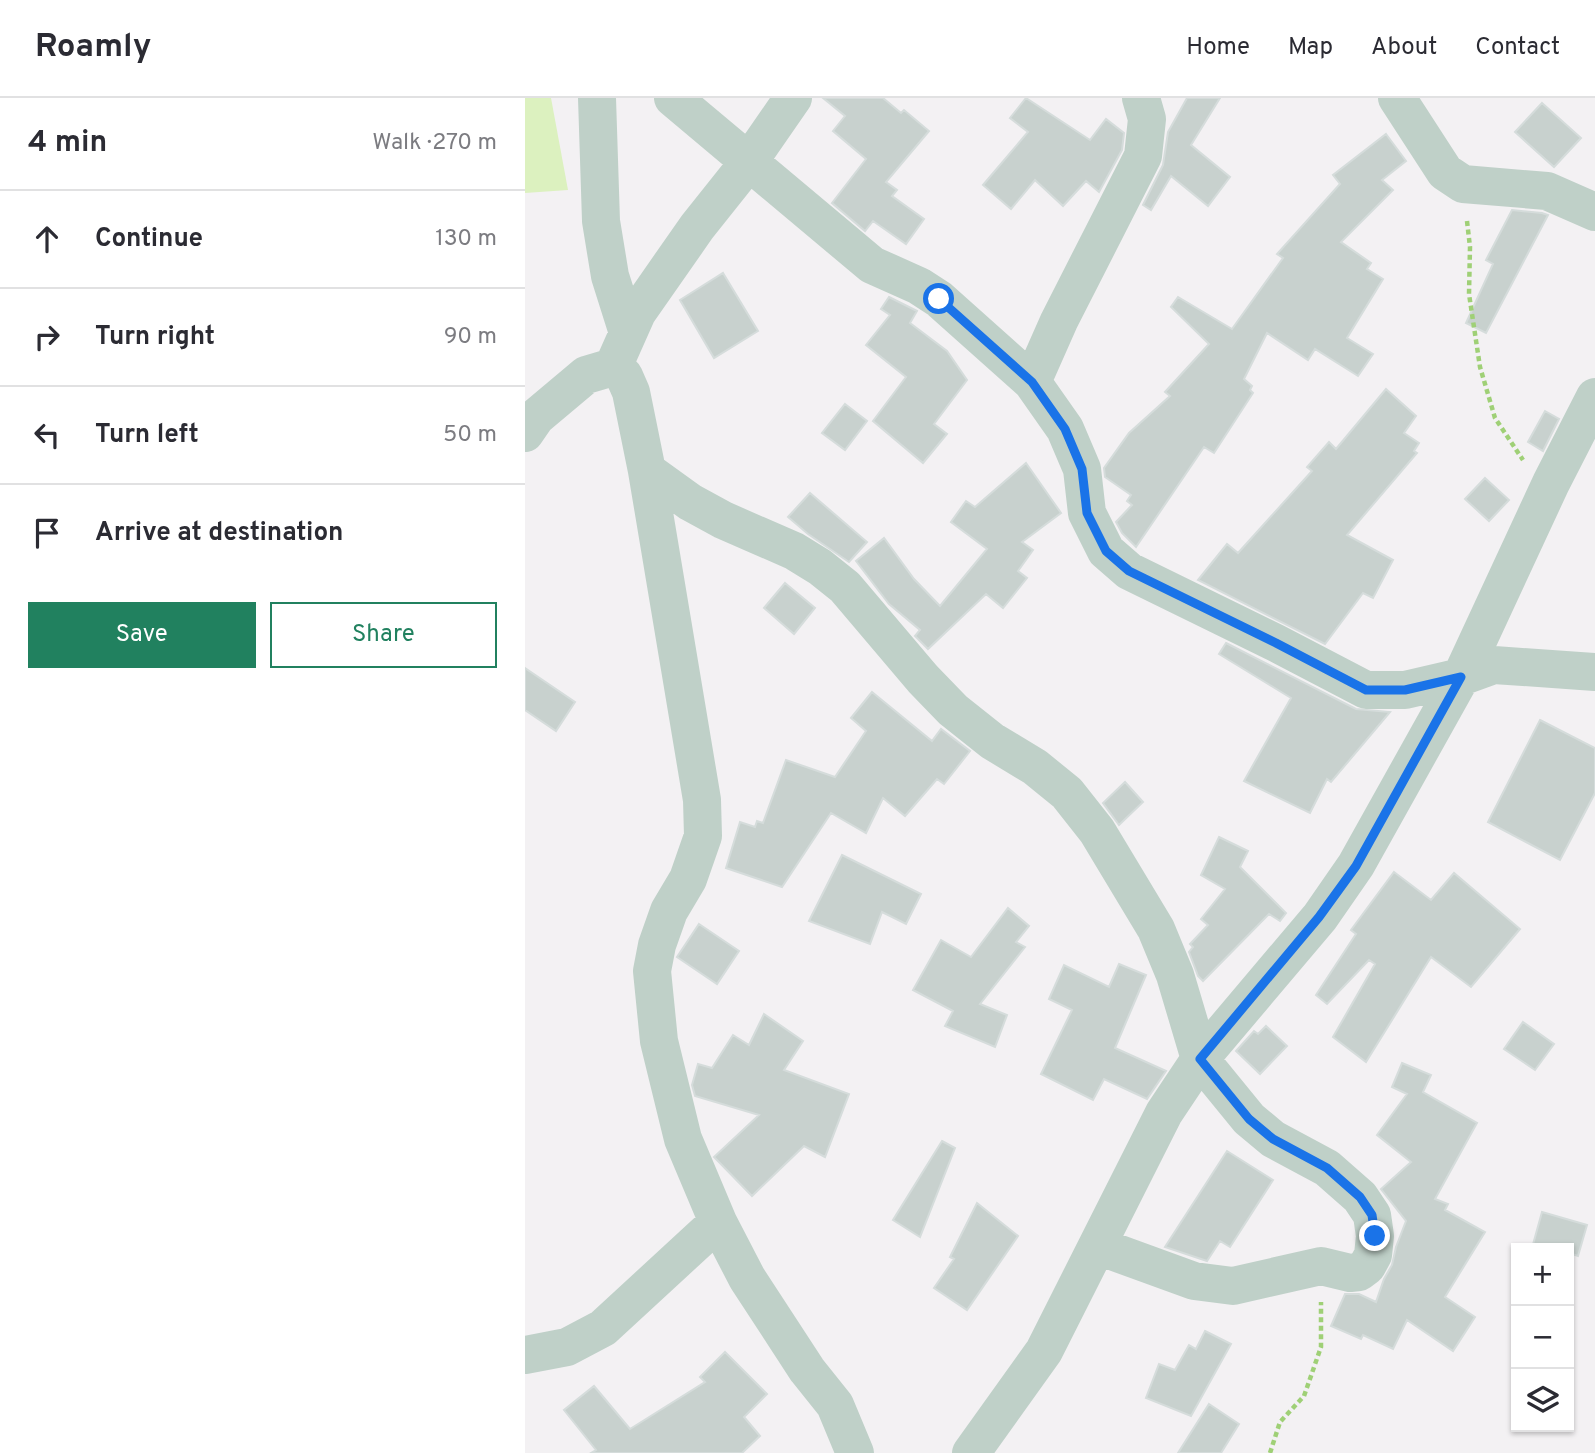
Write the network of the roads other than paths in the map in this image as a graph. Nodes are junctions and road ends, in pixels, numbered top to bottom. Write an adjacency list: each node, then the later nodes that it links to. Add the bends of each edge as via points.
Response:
1 (597, 98): 8 (street, via 601,221 610,276)
2 (673, 98): 6 (street)
3 (793, 98): 6 (street)
4 (1141, 98): 10 (street, via 1147,119 1143,156)
5 (1397, 98): 7 (street, via 1445,172 1463,184 1547,191)
6 (748, 163): 8 (street, via 697,227); 10 (street, via 872,265 939,299)
7 (1595, 212)
8 (628, 333): 9 (street)
9 (613, 367): 12 (street, via 586,375 536,417); 13 (street, via 624,376 631,392)
10 (1032, 382): 15 (street, via 1065,429 1082,469 1087,513 1106,551 1129,571 1366,690 1405,690)
11 (1595, 397): 15 (street)
12 (525, 433)
13 (647, 471): 16 (street, via 690,502 820,566 845,587 953,710 1067,793 1097,831 1156,929); 17 (street, via 702,800 703,836 688,879 669,911 652,971 659,1041 683,1139)
14 (1595, 672): 15 (street, via 1494,665)
15 (1461, 677): 16 (street, via 1356,866)
16 (1200, 1059): 18 (street, via 1164,1114); 18 (street, via 1249,1119 1273,1139 1327,1168 1360,1197 1372,1215 1373,1255 1359,1272 1321,1266 1233,1286 1194,1280)
17 (718, 1222): 19 (street, via 603,1328 566,1346); 20 (street, via 747,1278 835,1405)
18 (1098, 1247): 21 (street, via 1044,1351)
19 (525, 1355)
20 (855, 1453)
21 (971, 1453)

